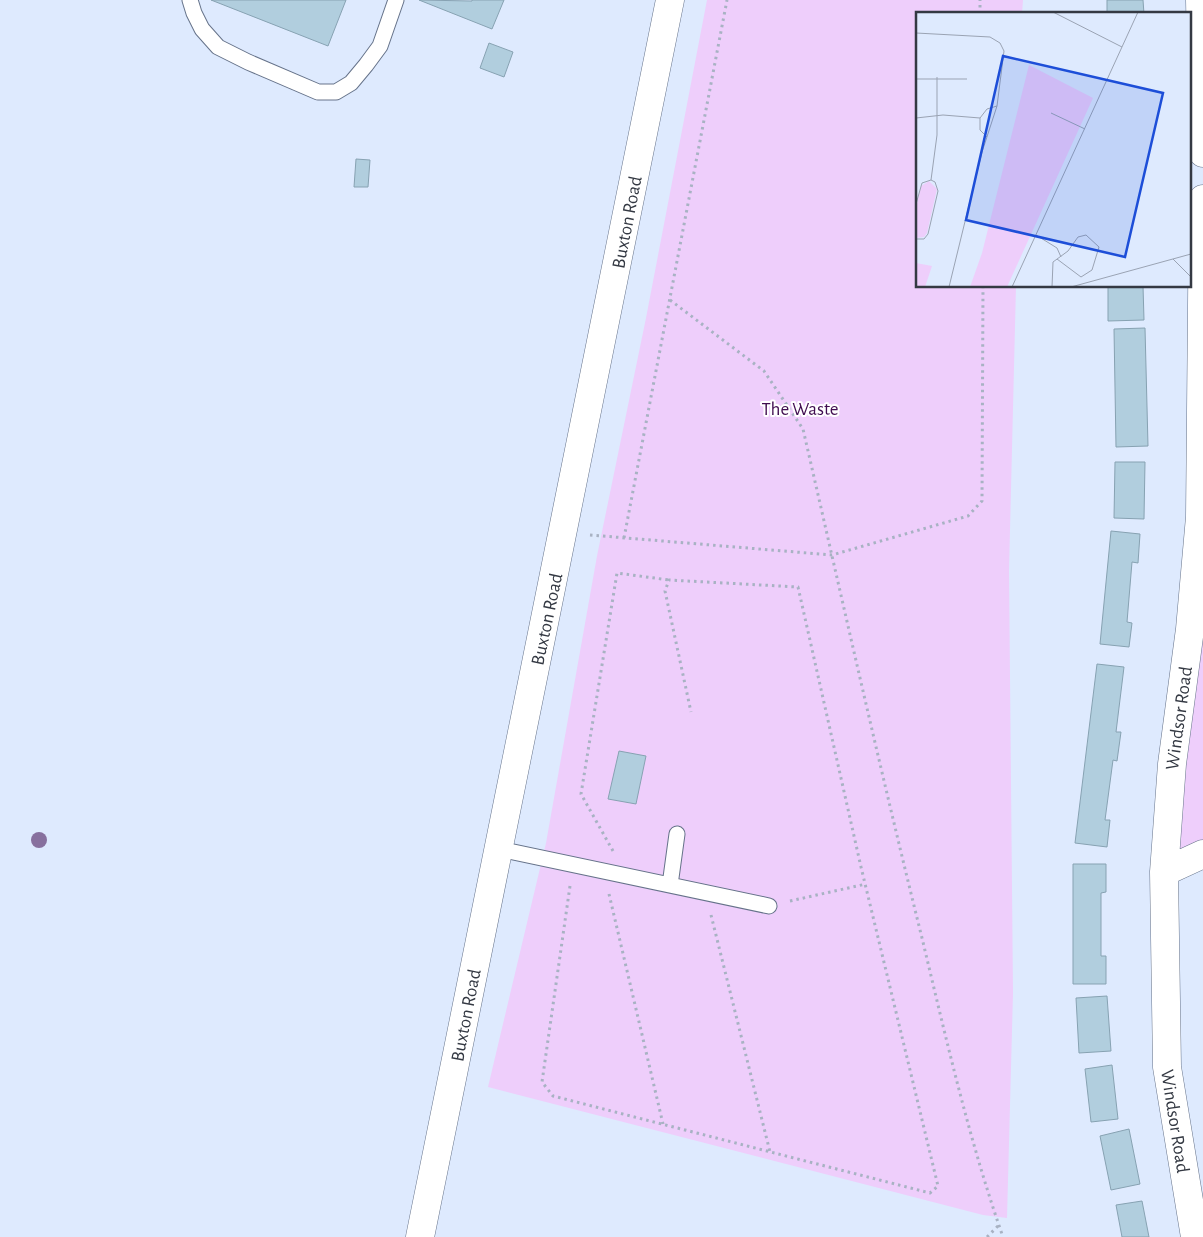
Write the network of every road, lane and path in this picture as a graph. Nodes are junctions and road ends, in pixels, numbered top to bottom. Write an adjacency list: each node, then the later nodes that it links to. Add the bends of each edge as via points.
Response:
1 (190, 0): 2 (lane, via 202,29 218,47 318,92 336,92 351,83 380,46)
2 (396, 0)
3 (727, 0): 9 (path)
4 (1200, 0): 6 (main road)
5 (665, 2): 10 (main road, Buxton Road)
6 (1203, 153)
7 (1203, 199): 14 (main road, Windsor Road)
8 (983, 288): 12 (path, via 982,501 968,516)
9 (670, 300): 11 (path); 12 (path, via 764,371 803,429)
10 (563, 532): 11 (path); 17 (main road, Buxton Road)
11 (624, 538): 12 (path)
12 (832, 555): 29 (path, via 955,1075)
13 (669, 580): 15 (path, via 666,591); 22 (path, via 617,573 581,794); 23 (path, via 798,587)
14 (1197, 630): 21 (main road, Windsor Road, via 1172,764)
15 (691, 712)
16 (677, 834): 24 (lane)
17 (498, 849): 19 (lane); 31 (main road, Buxton Road)
18 (1203, 854): 21 (main road)
19 (573, 865): 20 (lane); 27 (path, via 542,1082 553,1096)
20 (603, 871): 22 (lane); 27 (path)
21 (1164, 872): 30 (main road, Windsor Road, via 1167,1066)
22 (628, 876): 24 (lane)
23 (866, 884): 26 (path); 28 (path, via 938,1186 930,1193)
24 (670, 886): 25 (lane)
25 (705, 892): 26 (lane); 28 (path)
26 (770, 906)
27 (663, 1124): 28 (path)
28 (770, 1152)
29 (999, 1225): 32 (path); 33 (path)
30 (1195, 1236)
31 (420, 1237)
32 (987, 1237)
33 (1003, 1237)

